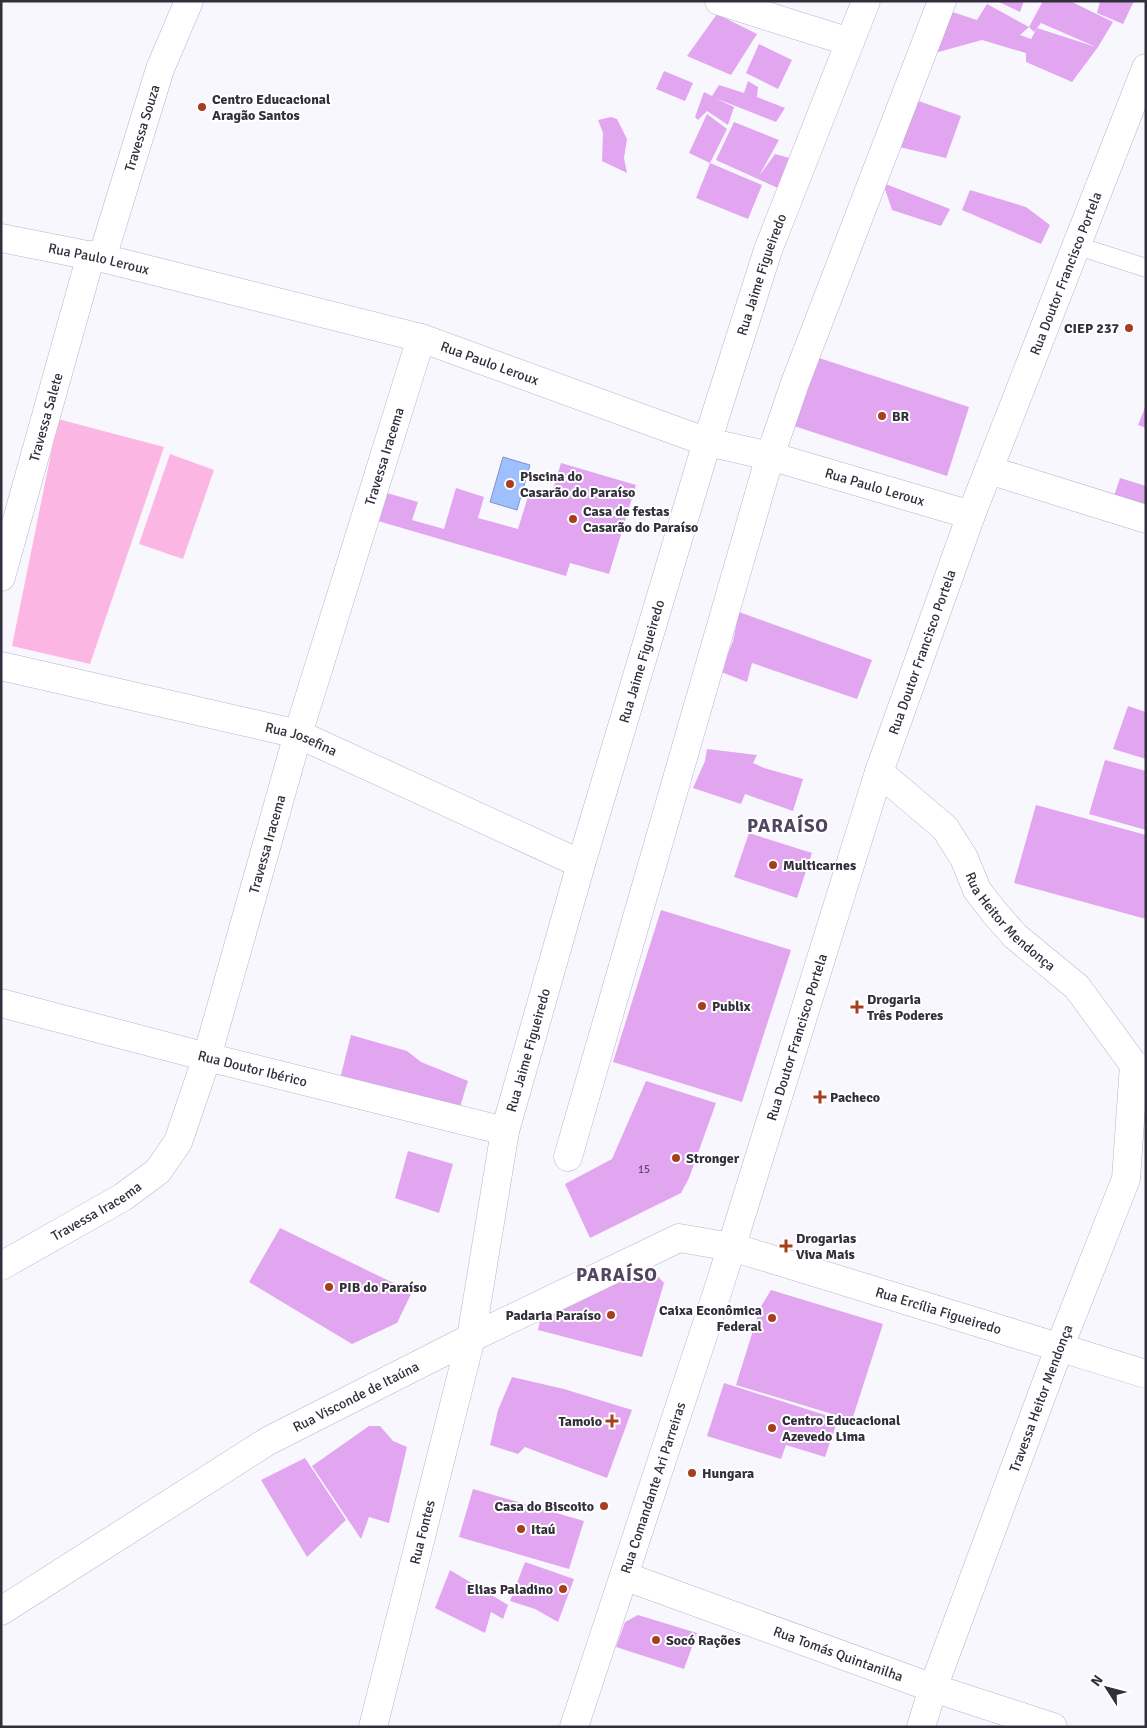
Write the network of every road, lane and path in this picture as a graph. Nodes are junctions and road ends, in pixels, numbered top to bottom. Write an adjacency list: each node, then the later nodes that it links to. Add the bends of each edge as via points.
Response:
1 (190, 1): 9 (street, Travessa Souza, via 160,69)
2 (719, 1): 5 (street)
3 (866, 1): 5 (street, Rua Jaime Figueiredo)
4 (942, 1): 13 (street)
5 (850, 42): 12 (street, Rua Jaime Figueiredo, via 768,250)
6 (1146, 68): 8 (street, Rua Doutor Francisco Portela)
7 (1, 238): 9 (street, Rua Paulo Leroux)
8 (1078, 246): 10 (lane); 14 (street, Rua Doutor Francisco Portela)
9 (96, 257): 11 (street, Rua Paulo Leroux); 17 (street, Travessa Salete)
10 (1146, 268)
11 (421, 338): 12 (street, Rua Paulo Leroux); 19 (street, Travessa Iracema)
12 (708, 442): 13 (street, Rua Paulo Leroux); 21 (street, Rua Jaime Figueiredo)
13 (770, 456): 15 (street, Rua Paulo Leroux); 26 (street)
14 (989, 470): 15 (street, Rua Doutor Francisco Portela); 16 (street)
15 (971, 515): 20 (street, Rua Doutor Francisco Portela)
16 (1146, 518)
17 (1, 577)
18 (1, 666): 19 (street, Rua Josefina)
19 (298, 734): 21 (street, Rua Josefina); 23 (street, Travessa Iracema)
20 (879, 772): 24 (street, Rua Heitor Mendonça, via 944,828 964,858 977,890 994,912 1014,936 1077,988); 27 (street, Rua Doutor Francisco Portela)
21 (581, 864): 25 (street, Rua Jaime Figueiredo)
22 (1, 1003): 23 (street, Rua Doutor Ibérico)
23 (207, 1057): 25 (street, Rua Doutor Ibérico); 28 (street, Travessa Iracema, via 178,1142 158,1171 122,1197)
24 (1140, 1067): 30 (street, Travessa Heitor Mendonça, via 1126,1179)
25 (505, 1131): 29 (street, Rua Jaime Figueiredo)
26 (568, 1157)
27 (732, 1247): 29 (street, Rua Visconde de Itaúna, via 679,1238); 30 (street, Rua Ercília Figueiredo); 32 (street, Rua Comandante Ari Parreiras)
28 (1, 1266)
29 (471, 1338): 33 (street, Rua Visconde de Itaúna, via 268,1441); 35 (street, Rua Fontes)
30 (1060, 1346): 31 (street, Rua Ercília Figueiredo); 34 (street, Travessa Heitor Mendonça)
31 (1146, 1374)
32 (624, 1576): 34 (street, Rua Tomás Quintanilha); 36 (street, Rua Comandante Ari Parreiras)
33 (1, 1611)
34 (933, 1688): 37 (street, Travessa Heitor Mendonça); 38 (street, Rua Tomás Quintanilha)
35 (373, 1727)
36 (574, 1727)
37 (921, 1727)
38 (1053, 1727)

